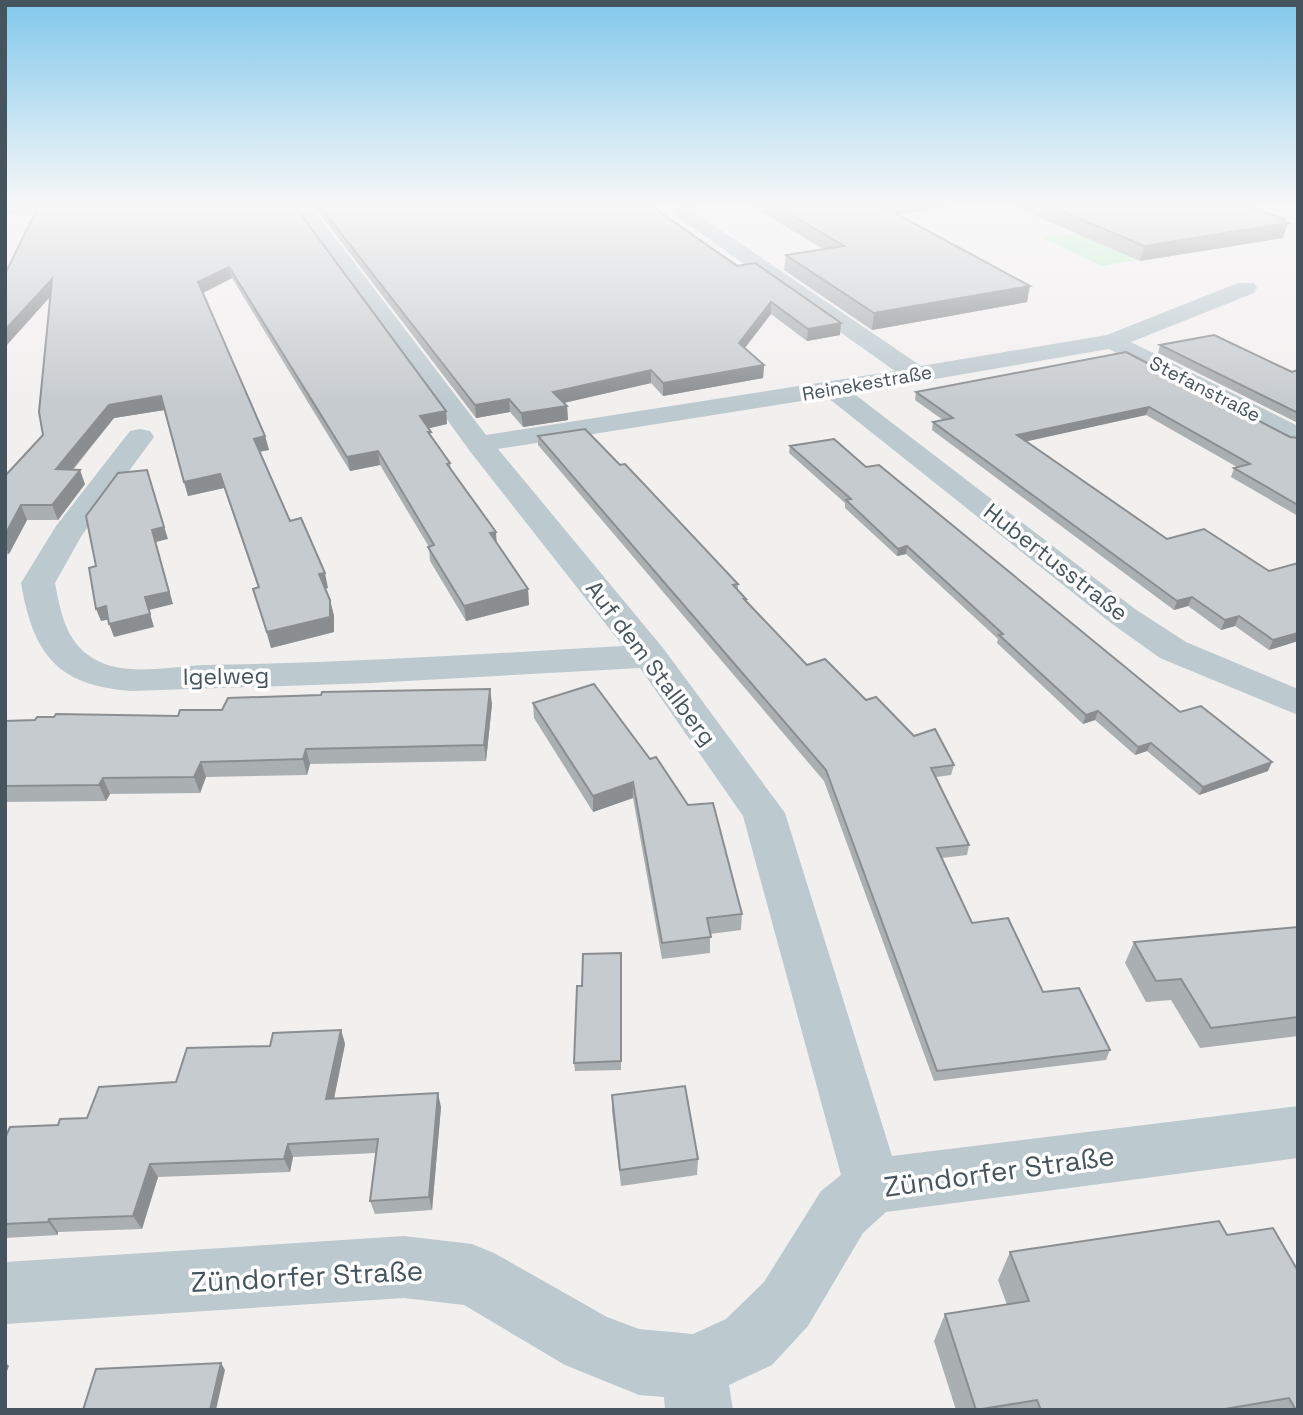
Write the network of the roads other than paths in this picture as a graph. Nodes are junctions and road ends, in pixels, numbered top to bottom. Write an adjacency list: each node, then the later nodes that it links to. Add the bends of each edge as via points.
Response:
1 (350, 271): 9 (street, Auf dem Stallberg)
2 (767, 271): 5 (street)
3 (1246, 288): 4 (street, Reinekestraße)
4 (1112, 341): 5 (street, Reinekestraße); 8 (street, Stefanstraße)
5 (917, 375): 6 (street, Reinekestraße)
6 (832, 389): 9 (street, Reinekestraße); 11 (street, Hubertusstraße, via 1143,630 1173,650)
7 (140, 437): 10 (street, Igelweg, via 67,533 38,583 52,641 65,657 89,671 116,678 248,677)
8 (1298, 438)
9 (479, 444): 10 (street, Auf dem Stallberg)
10 (650, 656): 13 (street, Auf dem Stallberg, via 764,814)
11 (1298, 703)
12 (1298, 1132): 13 (street, Zündorfer Straße)
13 (873, 1186): 15 (street, Zündorfer Straße, via 842,1212 786,1304)
14 (5, 1293): 15 (street, Zündorfer Straße, via 404,1267 472,1275 588,1342)
15 (696, 1389)

